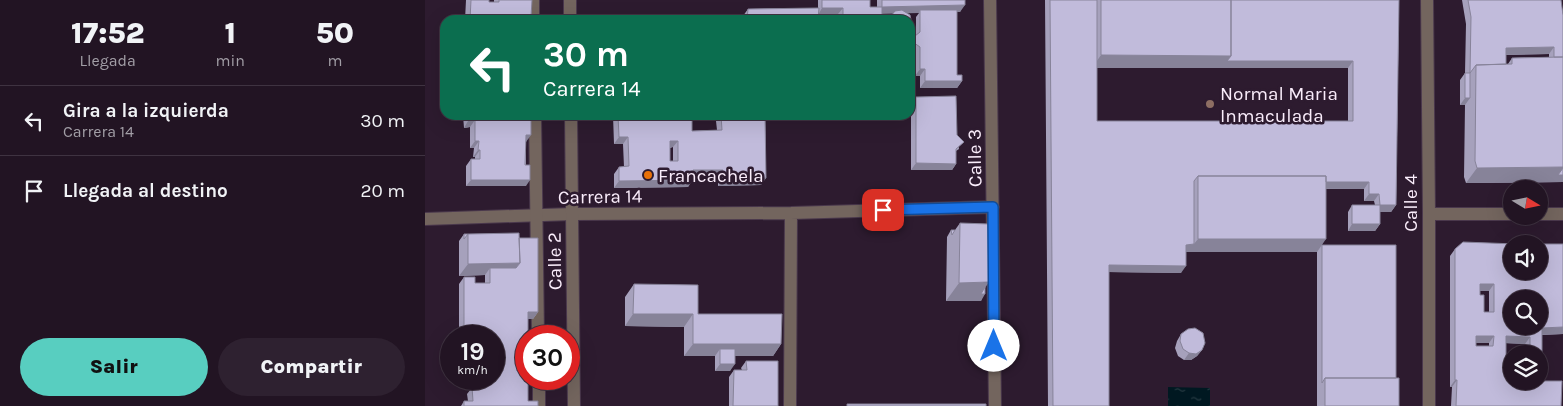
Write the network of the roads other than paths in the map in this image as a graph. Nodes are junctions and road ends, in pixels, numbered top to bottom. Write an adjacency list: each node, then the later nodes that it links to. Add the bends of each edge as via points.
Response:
1 (533, 0): 5 (street)
2 (570, 0): 6 (street)
3 (990, 0): 9 (street, Calle 3)
4 (1427, 0): 12 (street, Calle 4)
5 (533, 15)
6 (570, 15)
7 (535, 120): 16 (street, Calle 2)
8 (571, 120): 11 (street, Calle 2)
9 (993, 207): 10 (street, Carrera 14); 23 (street, Calle 3)
10 (791, 213): 11 (street, Carrera 14); 22 (street)
11 (572, 214): 16 (street, Carrera 14); 21 (street, Calle 2)
12 (1429, 214): 13 (street); 24 (street, Calle 4)
13 (1503, 214)
14 (1548, 214): 15 (street)
15 (1563, 214)
16 (537, 216): 17 (street, Carrera 14); 18 (street, Calle 2)
17 (425, 219)
18 (539, 325)
19 (539, 390): 20 (street)
20 (539, 406)
21 (574, 406)
22 (790, 406)
23 (995, 406)
24 (1429, 406)

